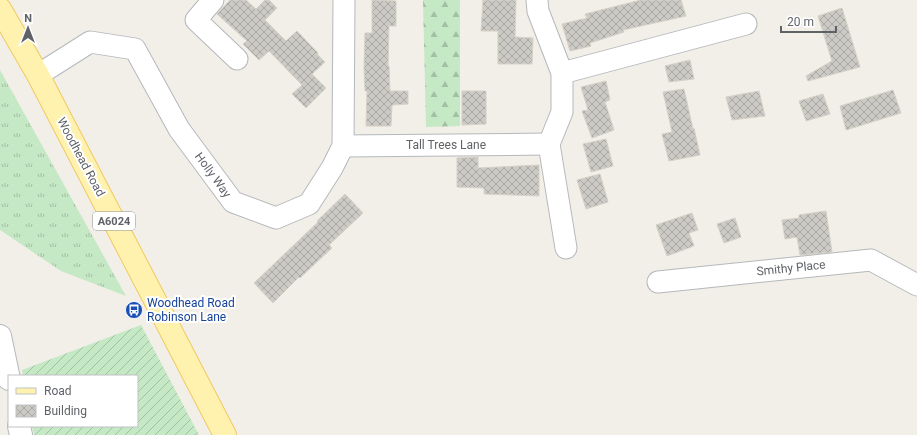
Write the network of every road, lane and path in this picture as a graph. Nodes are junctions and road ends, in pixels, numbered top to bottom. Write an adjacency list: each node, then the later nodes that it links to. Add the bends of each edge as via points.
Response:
1 (213, 0): 6 (street, via 196,20)
2 (344, 0): 10 (street, Holly Way)
3 (537, 0): 7 (street, via 538,11)
4 (0, 8): 8 (main road, Woodhead Road / A6024)
5 (746, 24): 7 (street)
6 (237, 59)
7 (562, 73): 9 (street, via 562,112)
8 (38, 75): 10 (street, Holly Way, via 90,42 135,49 179,129 233,202 276,218 309,204); 16 (main road, Woodhead Road / A6024)
9 (549, 144): 10 (street, Tall Trees Lane); 11 (street)
10 (343, 146)
11 (566, 248)
12 (658, 282): 13 (street, Smithy Place, via 871,260)
13 (917, 285)
14 (0, 336): 15 (street)
15 (8, 375)
16 (225, 435)

